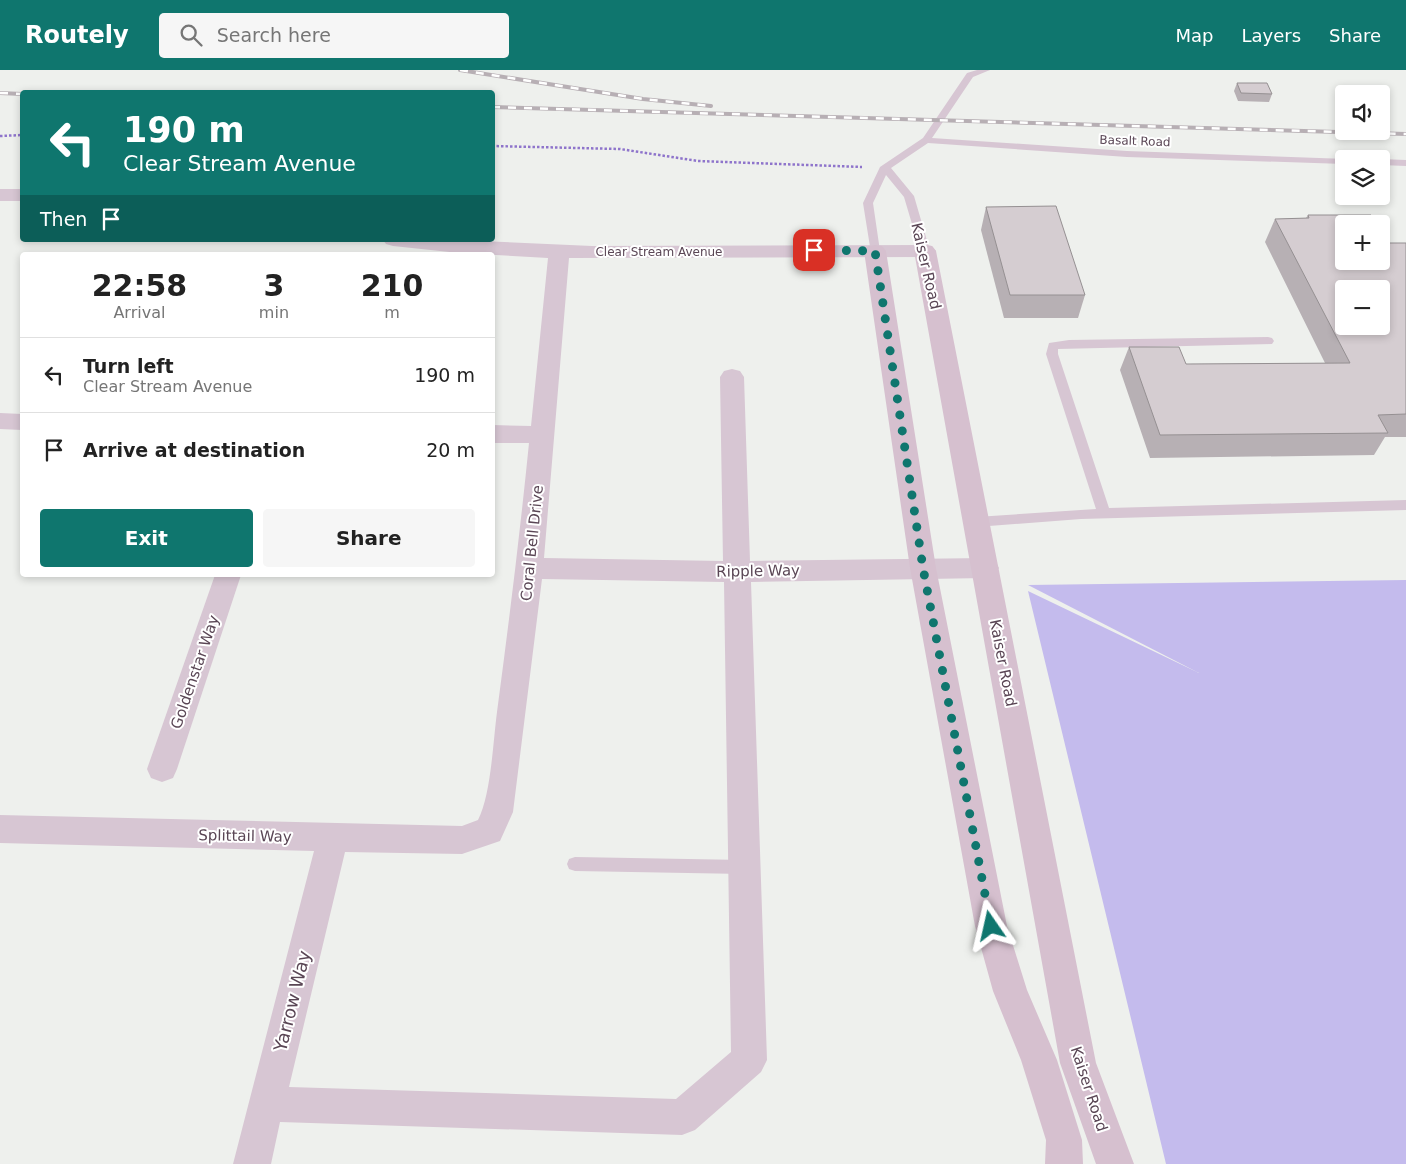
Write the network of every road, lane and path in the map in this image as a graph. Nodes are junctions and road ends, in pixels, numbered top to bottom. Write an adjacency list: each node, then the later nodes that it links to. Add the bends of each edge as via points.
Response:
1 (986, 70): 4 (lane, via 970,74)
2 (20, 135): 3 (path)
3 (0, 136)
4 (926, 140): 6 (lane, Basalt Road, via 1127,154); 9 (lane)
5 (495, 146): 9 (path, via 620,149 708,161)
6 (1335, 161)
7 (1390, 162): 8 (lane)
8 (1406, 163)
9 (886, 167): 13 (lane, via 868,203); 14 (lane, Kaiser Road, via 909,196)
10 (0, 194): 11 (street)
11 (20, 195)
12 (410, 242): 15 (street, Clear Stream Avenue)
13 (875, 251): 14 (street, Clear Stream Avenue); 15 (street, Clear Stream Avenue); 26 (street)
14 (925, 251): 24 (street, Kaiser Road)
15 (559, 252): 21 (street, Coral Bell Drive)
16 (1268, 341): 23 (lane, via 1054,346 1052,354)
17 (732, 377): 28 (street)
18 (0, 421): 19 (street)
19 (20, 422)
20 (495, 434): 21 (street)
21 (543, 435): 25 (street, Coral Bell Drive)
22 (1406, 505): 23 (lane)
23 (1104, 514): 24 (lane)
24 (976, 522): 27 (street, Kaiser Road)
25 (530, 568): 28 (street, Ripple Way); 32 (street, Coral Bell Drive, via 506,768 498,812)
26 (923, 568): 27 (street, Ripple Way); 28 (street, Ripple Way); 38 (street, via 991,926 1010,991 1039,1060 1064,1140)
27 (986, 568): 39 (street, Kaiser Road, via 1078,1064)
28 (738, 572): 35 (street)
29 (227, 577): 30 (street, Goldenstar Way)
30 (162, 769)
31 (0, 829): 33 (street, Splittail Way)
32 (489, 831): 33 (street, Splittail Way, via 462,840)
33 (333, 837): 36 (street, Yarrow Way)
34 (575, 864): 35 (lane)
35 (744, 867): 36 (street, via 749,1060 682,1117)
36 (267, 1104): 37 (street, Yarrow Way)
37 (252, 1164)
38 (1064, 1164)
39 (1115, 1164)

